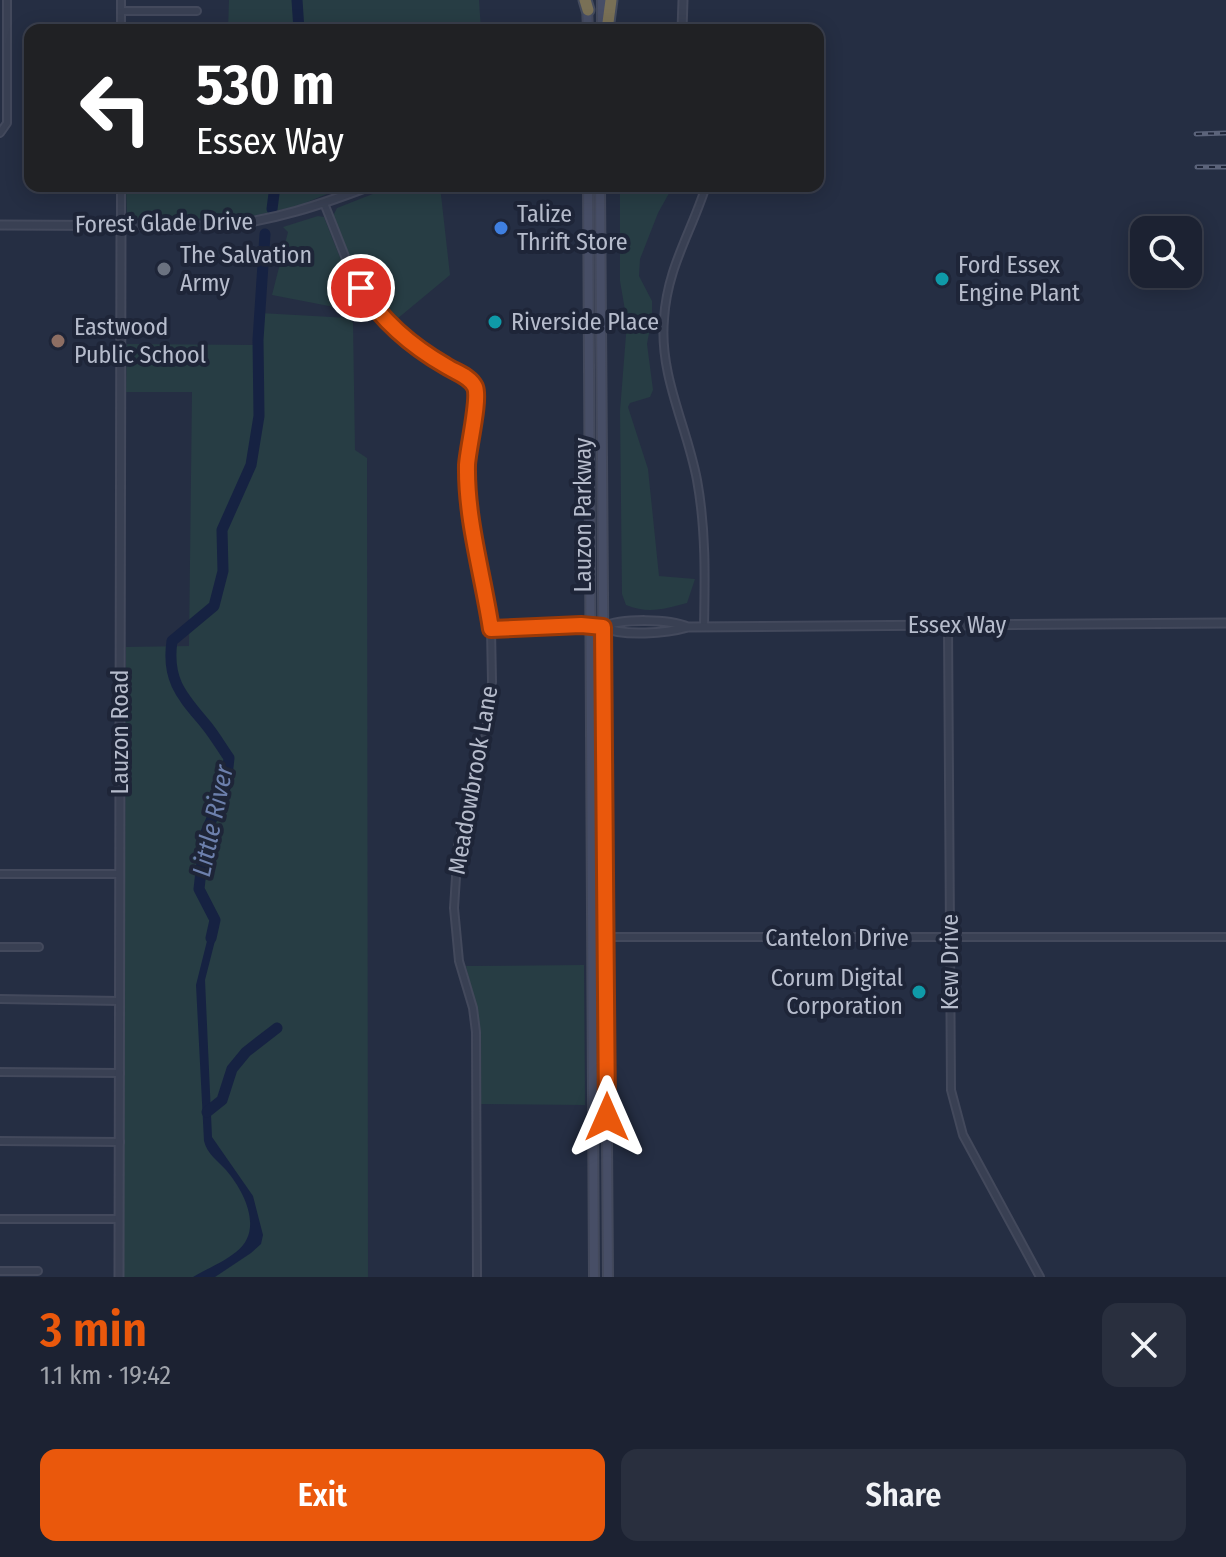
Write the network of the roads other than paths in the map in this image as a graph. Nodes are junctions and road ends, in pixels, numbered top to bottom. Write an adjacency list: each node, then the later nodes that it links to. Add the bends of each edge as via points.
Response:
1 (7, 0): 14 (street, via 7,123)
2 (121, 0): 7 (street)
3 (602, 0): 11 (main road)
4 (611, 0): 12 (highway)
5 (683, 0): 13 (street)
6 (587, 3): 10 (main road)
7 (121, 11): 8 (street); 9 (street)
8 (197, 11)
9 (121, 24)
10 (588, 24)
11 (604, 24)
12 (606, 24)
13 (682, 24)
14 (0, 133)
15 (121, 192): 22 (street, Lauzon Road)
16 (354, 192): 20 (street, Forest Glade Drive)
17 (588, 192): 24 (main road, Lauzon Parkway)
18 (600, 192): 26 (main road, Lauzon Parkway)
19 (703, 192): 27 (street, via 676,257 664,320 664,355 702,512)
20 (324, 203): 22 (street, Forest Glade Drive, via 255,223); 28 (street, Meadowbrook Lane, via 352,274 370,302 415,348 469,378 476,388 467,467 469,503)
21 (0, 225): 22 (street, Forest Glade Drive)
22 (121, 225): 30 (street, Lauzon Road)
23 (1226, 623): 25 (street, Essex Way)
24 (591, 625): 26 (street, Essex Way); 28 (street, Essex Way); 31 (main road, Lauzon Parkway)
25 (948, 625): 27 (street, Essex Way); 34 (street, Kew Drive)
26 (603, 627): 27 (street, Essex Way, via 614,632); 33 (main road, Lauzon Parkway)
27 (704, 627)
28 (491, 629): 48 (street, Meadowbrook Lane, via 490,709 458,846 454,897 459,961 476,1032)
29 (0, 874): 30 (street)
30 (120, 874): 38 (street, Lauzon Road)
31 (592, 937): 33 (street, Cantelon Drive); 49 (main road, Lauzon Parkway)
32 (1226, 937): 34 (street, Cantelon Drive)
33 (607, 938): 34 (street, Cantelon Drive); 50 (main road, Lauzon Parkway)
34 (950, 938): 51 (street, Kew Drive, via 955,1112)
35 (0, 947): 36 (street)
36 (39, 947)
37 (0, 999): 38 (street)
38 (120, 1001): 40 (street, Lauzon Road)
39 (0, 1072): 40 (street)
40 (120, 1073): 42 (street, Lauzon Road)
41 (0, 1141): 42 (street)
42 (120, 1142): 44 (street, Lauzon Road)
43 (0, 1219): 44 (street)
44 (119, 1219): 47 (street, Lauzon Road)
45 (0, 1271): 46 (street)
46 (38, 1271)
47 (119, 1277)
48 (477, 1277)
49 (594, 1277)
50 (608, 1277)
51 (1040, 1277)

